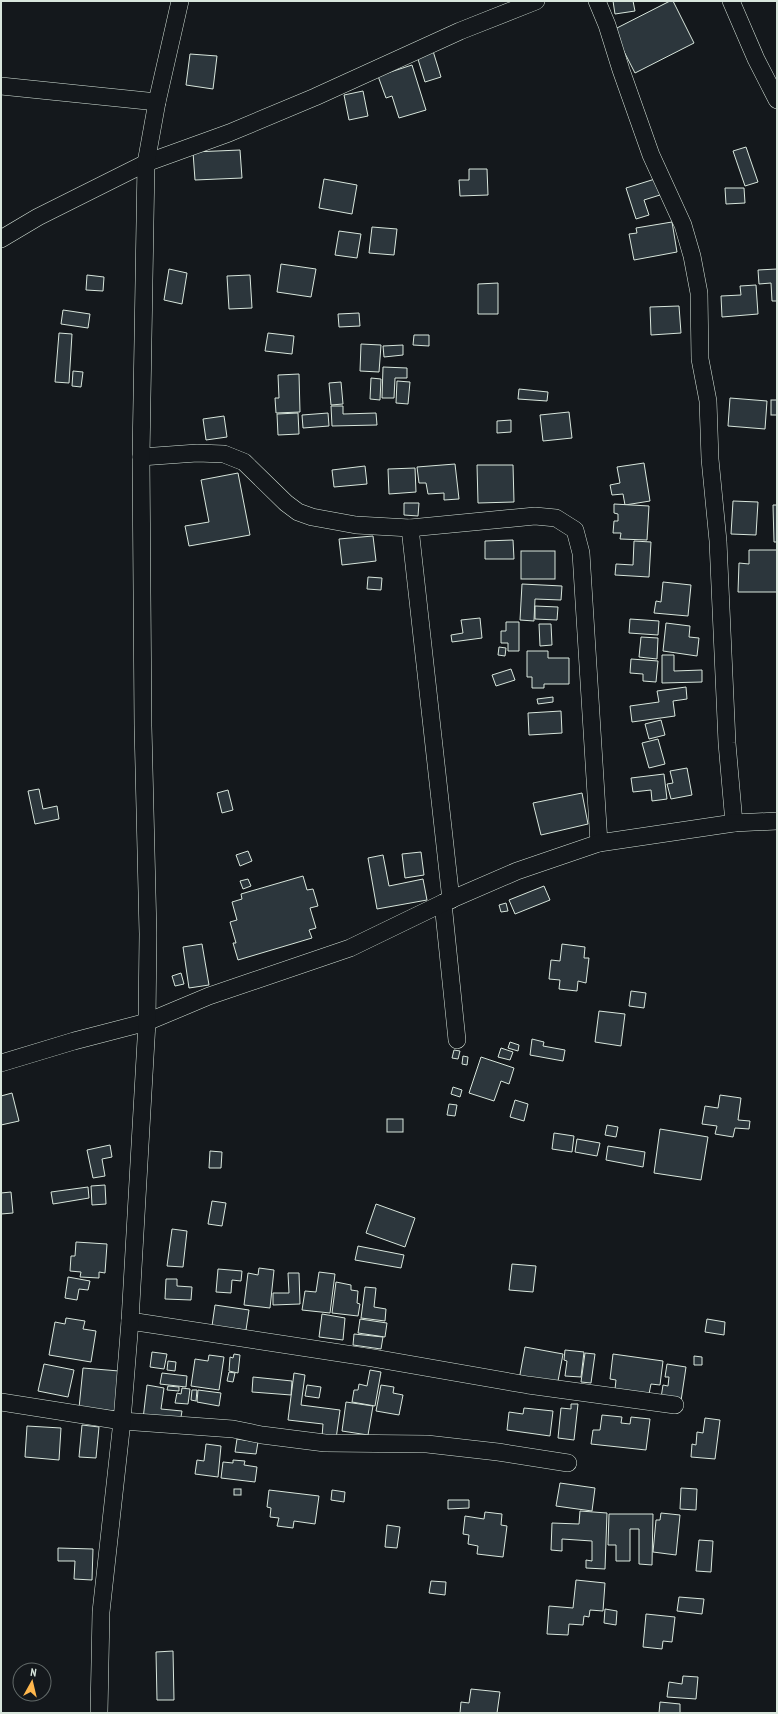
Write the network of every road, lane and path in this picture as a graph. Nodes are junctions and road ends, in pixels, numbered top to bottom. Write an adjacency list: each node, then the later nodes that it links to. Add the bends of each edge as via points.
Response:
1 (180, 1): 7 (street)
2 (536, 1): 8 (street, via 460,31 229,133)
3 (597, 1): 13 (street, via 651,155 683,225 699,293 700,359 708,401 710,459 718,540 727,743)
4 (731, 1): 6 (street)
5 (1, 86): 7 (street)
6 (777, 100)
7 (157, 102): 8 (street)
8 (146, 163): 9 (street, via 38,217); 10 (street)
9 (1, 239)
10 (141, 457): 11 (street, via 224,454 244,462 298,512 356,525); 16 (street)
11 (410, 528): 14 (street, via 535,516 556,518 575,530 581,553); 15 (street)
12 (777, 820): 13 (street)
13 (734, 823): 14 (street)
14 (599, 843): 15 (street, via 517,871)
15 (447, 902): 16 (street, via 350,948 210,996); 17 (street)
16 (147, 1022): 18 (street); 19 (street)
17 (457, 1040)
18 (1, 1063)
19 (130, 1321): 21 (street, via 373,1358 528,1385); 22 (street)
20 (1, 1402): 22 (street)
21 (675, 1404)
22 (122, 1421): 23 (street, via 233,1429 325,1443 427,1444); 24 (street, via 101,1612)
23 (568, 1463)
24 (99, 1713)

